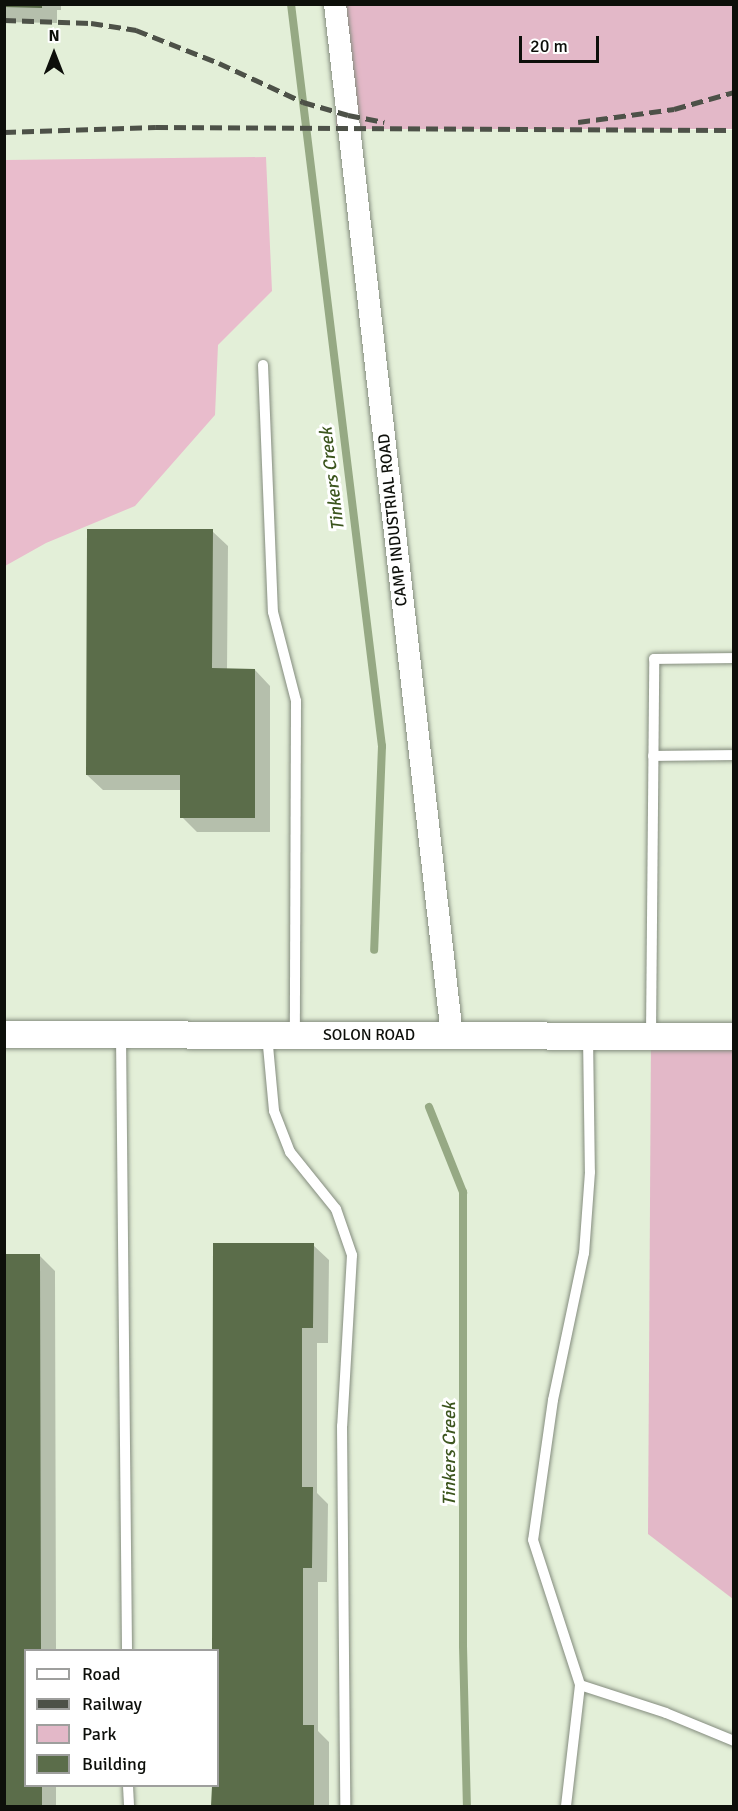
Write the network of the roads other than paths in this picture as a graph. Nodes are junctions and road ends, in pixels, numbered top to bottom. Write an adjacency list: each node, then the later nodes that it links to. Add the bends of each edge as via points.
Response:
1 (336, 4): 10 (street, CAMP INDUSTRIAL ROAD)
2 (263, 365): 9 (lane, via 273,612 296,701)
3 (734, 658): 5 (lane, via 654,659)
4 (734, 755): 5 (lane)
5 (653, 756): 12 (lane)
6 (4, 1034): 7 (street, SOLON ROAD)
7 (121, 1035): 8 (street, SOLON ROAD); 14 (lane)
8 (267, 1035): 9 (street, SOLON ROAD); 20 (lane, via 274,1111 290,1152 336,1209 352,1256 342,1426)
9 (295, 1035): 10 (street, SOLON ROAD)
10 (453, 1036): 11 (street, SOLON ROAD)
11 (588, 1036): 12 (street, SOLON ROAD); 15 (lane, via 590,1172 584,1253 553,1400 533,1540)
12 (651, 1036): 13 (street, SOLON ROAD)
13 (734, 1036)
14 (127, 1649)
15 (580, 1685): 16 (lane, via 666,1713); 18 (lane)
16 (734, 1741)
17 (128, 1787): 19 (lane)
18 (566, 1802): 21 (lane)
19 (129, 1806)
20 (345, 1806)
21 (577, 1806)

